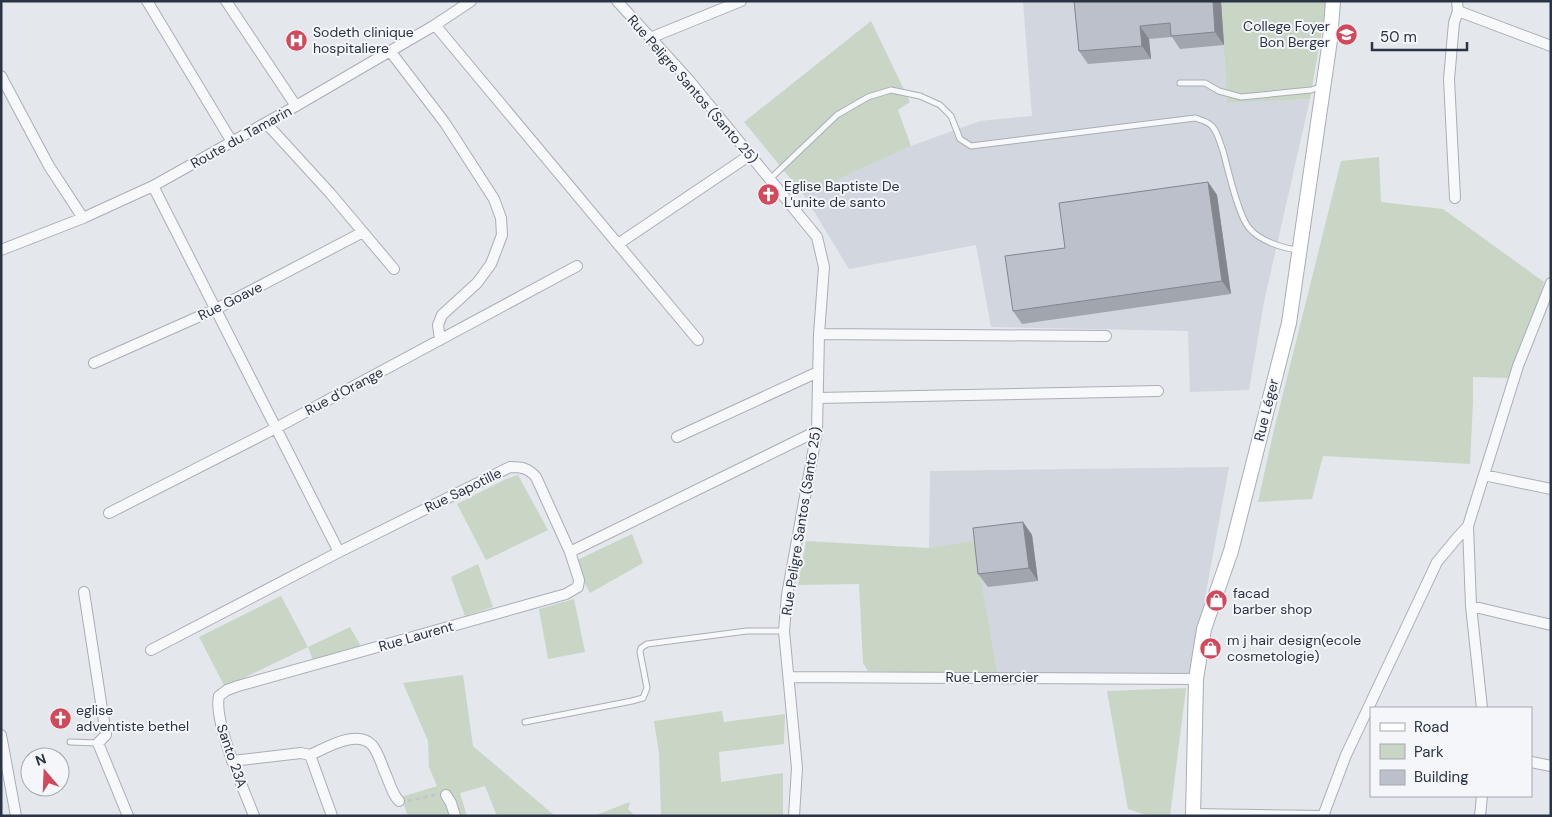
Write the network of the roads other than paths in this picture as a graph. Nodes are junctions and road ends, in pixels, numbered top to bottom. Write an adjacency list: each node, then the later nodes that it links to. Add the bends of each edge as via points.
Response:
1 (147, 1): 17 (street)
2 (226, 1): 15 (street)
3 (471, 1): 8 (street, Route du Tamarin)
4 (616, 1): 9 (street, Rue Peligre Santos (Santo 25))
5 (741, 1): 9 (street)
6 (1333, 1): 14 (street, Rue Léger)
7 (1457, 6): 10 (street); 21 (street, via 1449,79)
8 (435, 25): 11 (street, Route du Tamarin); 24 (street)
9 (650, 38): 18 (street, Rue Peligre Santos (Santo 25))
10 (1551, 46)
11 (390, 51): 15 (street, Route du Tamarin); 33 (street, via 445,123 494,198 501,218 502,235 491,264 477,283 442,315 438,325)
12 (1, 76): 22 (street, via 48,166)
13 (1180, 83): 14 (lane, via 1205,83 1241,97)
14 (1322, 86): 26 (street, Rue Léger)
15 (296, 106): 16 (street, Route du Tamarin)
16 (266, 123): 17 (street, Route du Tamarin); 23 (street)
17 (232, 142): 20 (street, Route du Tamarin)
18 (750, 155): 19 (street, Rue Peligre Santos (Santo 25)); 24 (street)
19 (770, 179): 26 (lane, via 837,115 868,97 891,90 920,96 940,105 951,116 960,139 971,146 1195,118 1206,121 1220,140 1239,207 1249,228 1285,249); 31 (street, Rue Peligre Santos (Santo 25), via 817,237 824,267)
20 (153, 186): 22 (street, Route du Tamarin); 30 (street)
21 (1455, 198)
22 (83, 218): 25 (street, Route du Tamarin)
23 (363, 232): 28 (street); 30 (street, Rue Goave)
24 (618, 244): 34 (street)
25 (1, 250)
26 (1298, 250): 54 (street, Rue Léger, via 1288,323 1231,551 1204,630)
27 (577, 266): 33 (street, Rue d'Orange)
28 (394, 269)
29 (1551, 283): 42 (street, via 1518,366)
30 (216, 309): 35 (street, Rue Goave); 39 (street)
31 (819, 334): 32 (street); 36 (street, Rue Peligre Santos (Santo 25))
32 (1106, 336)
33 (440, 340): 39 (street, Rue d'Orange)
34 (698, 340)
35 (94, 363)
36 (818, 372): 38 (street, Rue Peligre Santos (Santo 25)); 41 (street)
37 (1158, 391): 38 (street)
38 (818, 398): 40 (street, Rue Peligre Santos (Santo 25))
39 (276, 428): 44 (street, Rue d'Orange); 46 (street)
40 (817, 431): 47 (street); 51 (street, Rue Peligre Santos (Santo 25), via 787,596)
41 (677, 437)
42 (1484, 475): 43 (street); 45 (street)
43 (1551, 489)
44 (109, 513)
45 (1468, 526): 49 (street); 76 (street, via 1437,562 1346,755)
46 (339, 552): 47 (street, Rue Sapotille, via 499,472 521,467 530,470 536,478); 52 (street, Rue Sapotille)
47 (570, 552): 55 (street, Rue Laurent, via 579,580 578,586 566,594 238,686)
48 (84, 592): 60 (street, via 106,735)
49 (1471, 606): 50 (street); 56 (street)
50 (1551, 625)
51 (784, 631): 53 (street, Rue Peligre Santos (Santo 25)); 57 (lane, via 747,631 647,644 640,652 647,688 643,698)
52 (152, 650)
53 (789, 677): 54 (street, Rue Lemercier); 75 (street, Rue Peligre Santos (Santo 25), via 797,768)
54 (1196, 679): 69 (street, Rue Léger)
55 (218, 696): 62 (street, Santo 23A, via 216,705)
56 (1482, 707)
57 (525, 722)
58 (1, 735): 65 (street)
59 (70, 742): 60 (lane)
60 (98, 743): 71 (street)
61 (310, 755): 62 (street, via 301,752); 68 (street, via 350,739 366,740 376,750); 73 (street)
62 (232, 760): 72 (street, Santo 23A)
63 (1532, 762): 64 (street)
64 (1551, 766)
65 (5, 784): 70 (street)
66 (446, 795): 74 (street)
67 (1482, 797): 77 (street)
68 (399, 801)
69 (1193, 815): 76 (street)
70 (16, 816)
71 (128, 816)
72 (254, 816)
73 (332, 816)
74 (455, 816)
75 (794, 816)
76 (1323, 816)
77 (1480, 816)

